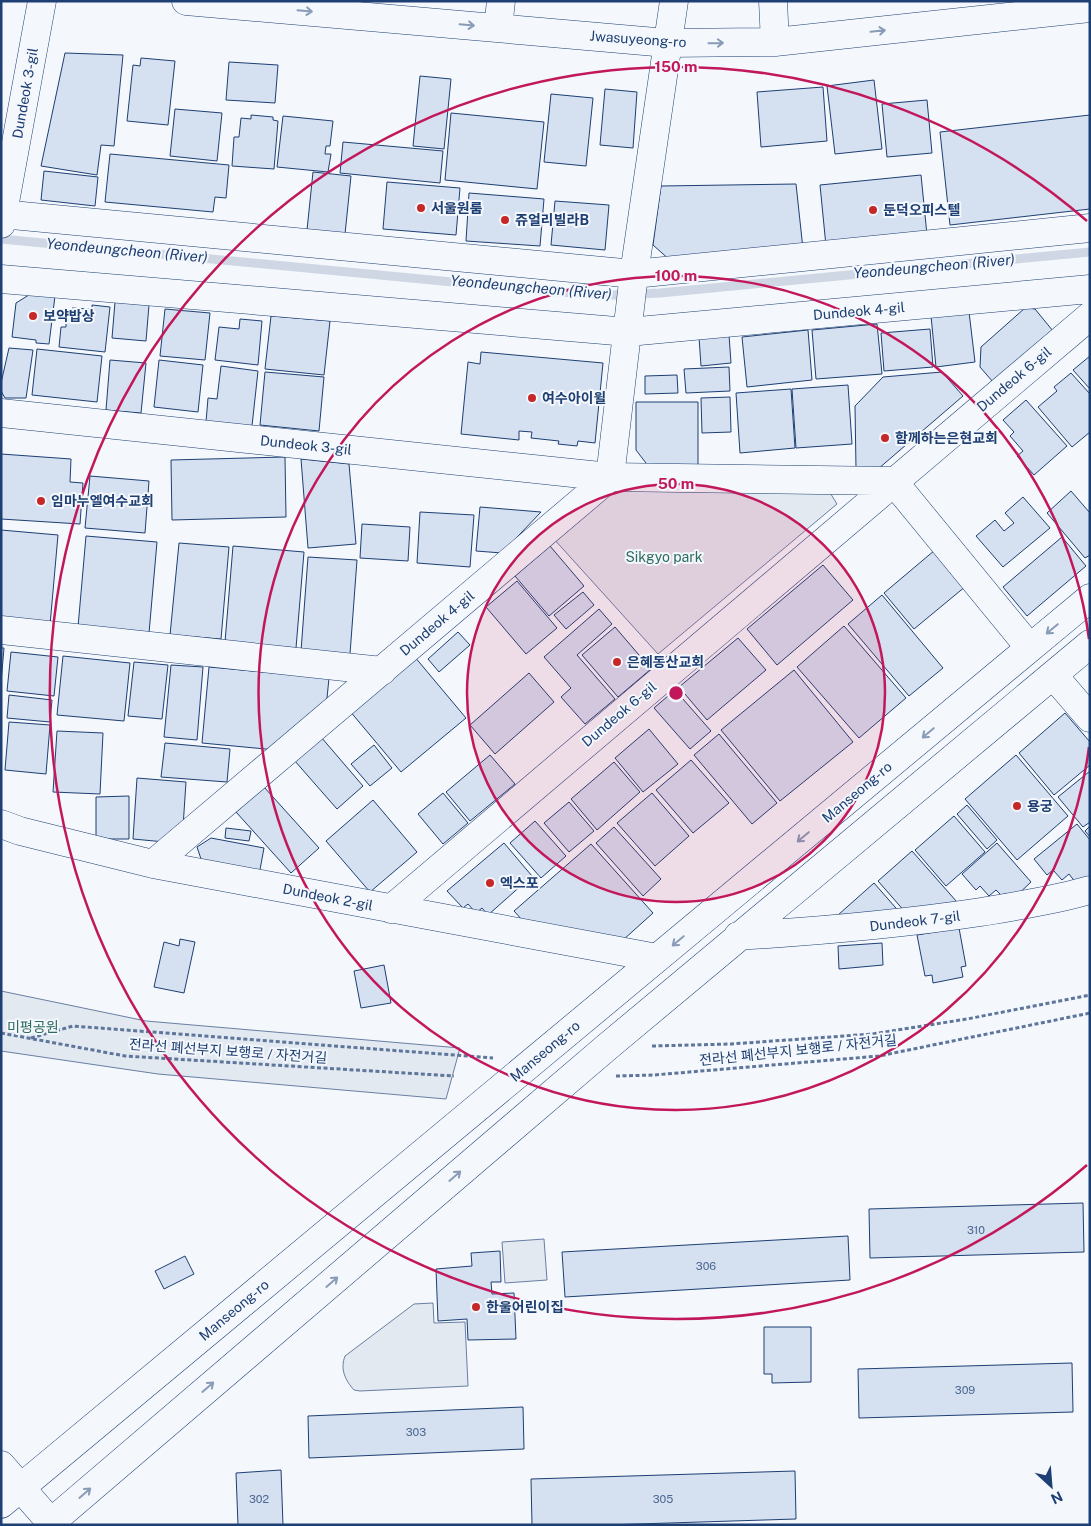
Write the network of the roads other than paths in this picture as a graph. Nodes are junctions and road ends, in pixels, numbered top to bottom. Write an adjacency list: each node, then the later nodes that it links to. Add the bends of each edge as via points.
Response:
1 (42, 1): 9 (street, Dundeok 3-gil)
2 (186, 1): 6 (street, Jwasuyeong-ro, one-way to 6)
3 (674, 1): 8 (street)
4 (773, 1): 7 (street)
5 (1090, 8): 7 (street, Jwasuyeong-ro, one-way to 5)
6 (500, 14): 8 (street, Jwasuyeong-ro)
7 (776, 42): 8 (street, Jwasuyeong-ro, one-way to 7)
8 (667, 43): 11 (street)
9 (2, 217): 11 (street)
10 (1090, 228): 11 (street)
11 (634, 274): 15 (street)
12 (1, 279): 15 (street, Dundeok 4-gil)
13 (1090, 289): 15 (street, Dundeok 4-gil)
14 (1090, 316): 18 (street, Dundeok 6-gil)
15 (628, 332): 17 (street)
16 (1, 413): 17 (street, Dundeok 3-gil)
17 (610, 477): 18 (street); 23 (street, Dundeok 4-gil)
18 (893, 481): 22 (street); 29 (street, Dundeok 6-gil)
19 (1090, 598): 22 (street, Manseong-ro, one-way to 22)
20 (1, 630): 23 (street)
21 (1090, 644): 24 (street)
22 (1030, 648): 31 (street, Manseong-ro, one-way to 31)
23 (382, 671): 27 (street, Dundeok 4-gil)
24 (1053, 675): 25 (street); 30 (street)
25 (1090, 718)
26 (1, 824): 27 (street, Dundeok 2-gil)
27 (153, 864): 29 (street, Dundeok 2-gil)
28 (1090, 890): 30 (street, Dundeok 7-gil, via 1007,908 927,920 832,931)
29 (391, 909): 31 (street, Dundeok 2-gil)
30 (738, 936): 34 (street, one-way to 30)
31 (657, 958): 33 (street, Manseong-ro)
32 (1, 1465): 33 (street)
33 (11, 1496): 34 (street)
34 (50, 1524)

